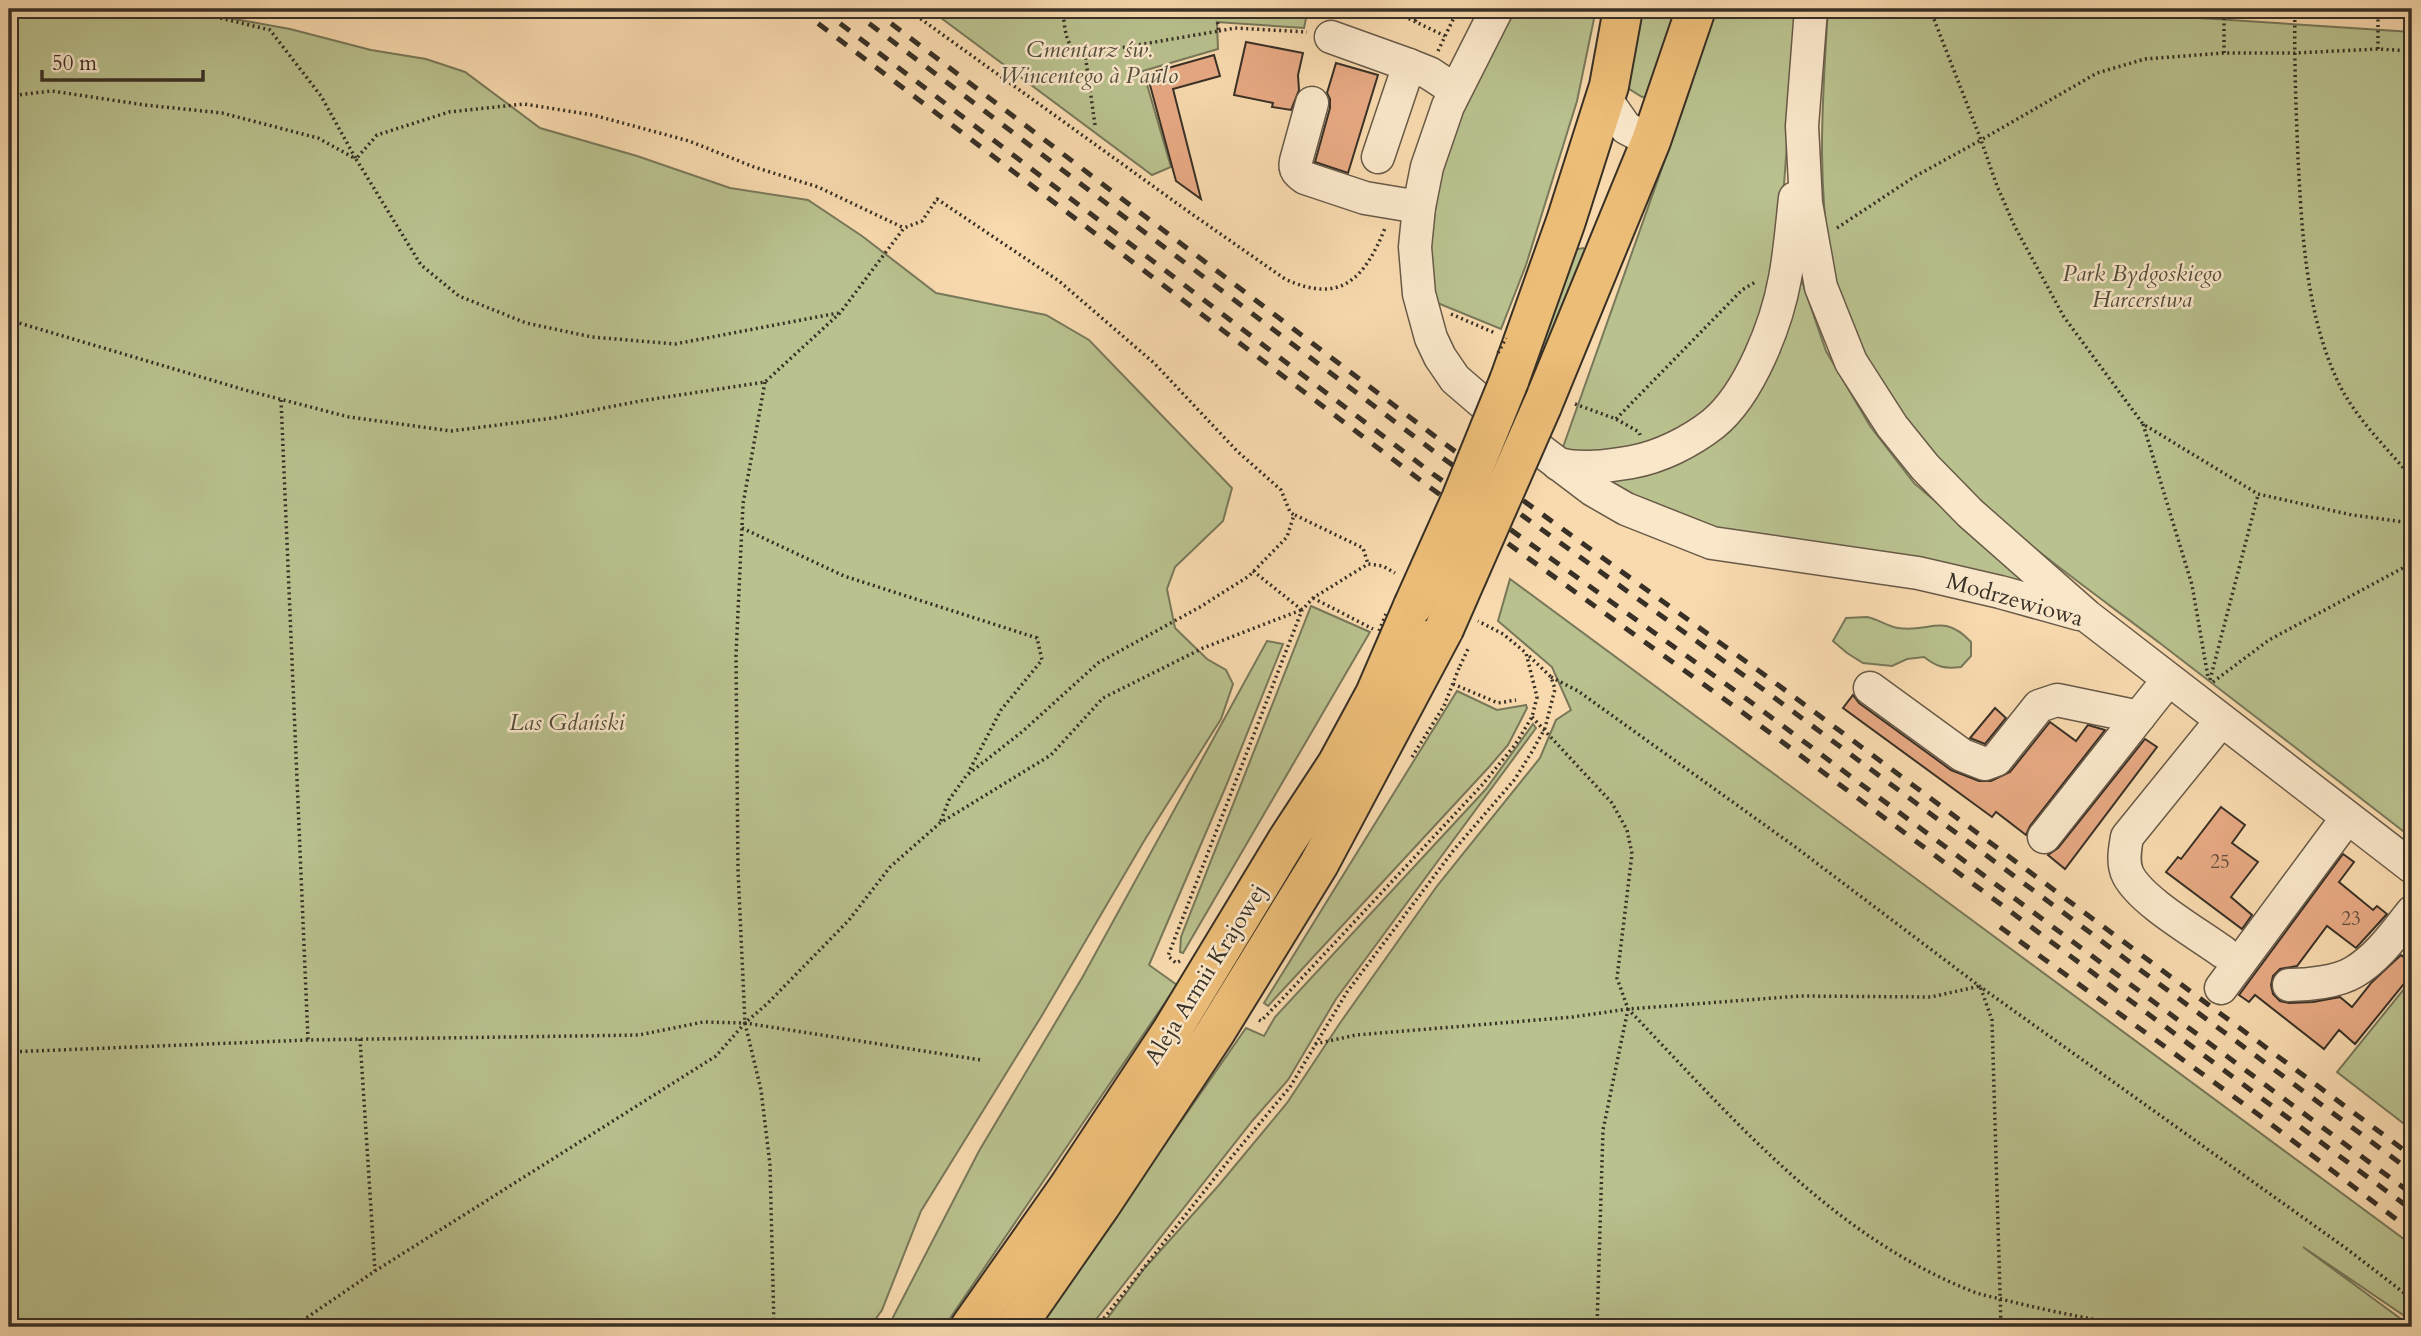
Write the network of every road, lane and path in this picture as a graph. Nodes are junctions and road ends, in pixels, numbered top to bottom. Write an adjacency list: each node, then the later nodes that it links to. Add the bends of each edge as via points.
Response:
1 (183, 9): 38 (path, via 270,30 321,96)
2 (907, 9): 39 (path, via 1200,220 1302,286 1339,287 1354,279 1367,266 1384,230)
3 (954, 9): 18 (path)
4 (1062, 9): 27 (path, via 1070,47)
5 (1215, 9): 20 (path)
6 (1392, 9): 19 (path)
7 (1422, 9): 19 (path)
8 (1450, 9): 17 (path)
9 (1497, 9): 29 (street)
10 (1623, 9): 31 (main road, Aleja Armii Krajowej)
11 (1696, 9): 36 (main road, Aleja Armii Krajowej)
12 (1811, 9): 34 (street)
13 (1930, 9): 35 (path)
14 (2224, 9): 25 (path)
15 (2295, 9): 26 (path)
16 (2378, 9): 23 (path)
17 (1456, 12)
18 (956, 19)
19 (1415, 21): 22 (path)
20 (1219, 31): 21 (path); 27 (path)
21 (1322, 34): 28 (street)
22 (1445, 36)
23 (2378, 49): 24 (path); 26 (path)
24 (2412, 51)
25 (2224, 53): 26 (path); 35 (path, via 2145,59 2097,73)
26 (2294, 53): 52 (path, via 2302,234 2325,351 2356,412)
27 (1085, 54): 33 (path)
28 (1409, 65): 29 (street); 37 (street)
29 (1455, 90): 39 (street, via 1427,167)
30 (9, 96): 38 (path, via 52,91 222,113 318,138)
31 (1605, 98): 36 (street, via 1626,128); 101 (main road, Aleja Armii Krajowej, bridge, via 1509,380 1375,694 1337,764 1171,1032)
32 (1312, 103): 39 (street, via 1296,161 1298,173 1365,198)
33 (1095, 125)
34 (1802, 126): 51 (street, via 1785,277 1764,346 1733,401 1714,423 1692,438 1644,459 1602,467); 63 (street, via 1806,203 1821,287 1851,362 1925,467)
35 (1981, 140): 41 (path, via 1914,177); 50 (path, via 2015,227 2064,317)
36 (1651, 141): 48 (main road, Aleja Armii Krajowej)
37 (1378, 157)
38 (356, 159): 40 (path, via 377,135 449,112 524,104 593,115 689,141 818,187); 42 (path, via 421,265 459,296 526,323 592,337 676,344)
39 (1406, 205): 51 (street, Modrzewiowa, via 1424,317 1440,357 1468,392)
40 (904, 228): 42 (path); 54 (path, via 922,221 937,200 1059,281 1154,363 1237,451 1281,490)
41 (1831, 233)
42 (840, 313): 46 (path)
43 (1450, 313): 45 (path)
44 (9, 320): 47 (path)
45 (1506, 338)
46 (765, 382): 47 (path, via 451,431 349,417); 56 (path)
47 (281, 400): 92 (path)
48 (1556, 404): 49 (path); 102 (main road, Aleja Armii Krajowej, bridge, via 1444,629 1312,876 1215,1033)
49 (1616, 419)
50 (2143, 424): 53 (path); 70 (path, via 2192,585)
51 (1557, 464): 63 (street, Modrzewiowa, via 1626,509 1712,543 1918,573)
52 (2412, 478)
53 (2258, 494): 55 (path); 70 (path)
54 (1294, 515): 58 (path, via 1363,548); 60 (path, via 1287,537)
55 (2412, 523)
56 (742, 528): 77 (path, via 844,576 1037,638 1042,660 1001,710); 90 (path, via 736,655)
57 (2412, 563): 70 (path, via 2269,640)
58 (1368, 564): 59 (path); 61 (path)
59 (1391, 570)
60 (1253, 571): 62 (path); 77 (path, via 1200,607 1098,663)
61 (1312, 598): 62 (path); 65 (path)
62 (1302, 610): 79 (path, via 1203,648 1103,698 1051,755); 84 (path, via 1168,956 1176,963)
63 (2087, 616): 68 (street, Modrzewiowa)
64 (1492, 629): 66 (path)
65 (1378, 631)
66 (1526, 653): 67 (path); 73 (path, via 1537,696)
67 (1551, 677): 76 (path, via 1555,689); 86 (path, via 1578,691 1794,846)
68 (2168, 680): 74 (street); 75 (street, Modrzewiowa)
69 (1453, 684): 72 (path, via 1498,703)
70 (2208, 686)
71 (1870, 688): 74 (street, via 1962,755 1985,764 1996,760 2039,706 2057,700)
72 (1516, 699)
73 (1532, 717): 76 (path); 89 (path, via 1516,745 1482,785 1286,995 1261,1021)
74 (2139, 717): 80 (street)
75 (2221, 721): 78 (street, Modrzewiowa); 83 (street, via 2127,836 2123,856 2140,893)
76 (1545, 728): 88 (path, via 1612,803 1628,830 1632,854 1617,978); 93 (path, via 1515,779 1445,862 1347,992)
77 (967, 776): 79 (path, via 949,800)
78 (2347, 818): 81 (street, Modrzewiowa); 87 (street)
79 (940, 823): 90 (path, via 890,867 849,920)
80 (2045, 837)
81 (2412, 867)
82 (2412, 912): 85 (street, via 2353,974 2310,985)
83 (2223, 952)
84 (1187, 957)
85 (2288, 985)
86 (1980, 986): 88 (path, via 1931,997 1800,996); 97 (path, via 1992,1020); 98 (path)
87 (2221, 988)
88 (1628, 1009): 93 (path, via 1356,1035); 97 (path, via 1776,1162 1829,1209 1924,1268 1970,1291); 104 (path, via 1603,1130)
89 (1251, 1016)
90 (745, 1023): 91 (path, via 704,1022 639,1035); 95 (path); 96 (path, via 716,1056); 100 (path, via 761,1090 770,1165)
91 (359, 1039): 92 (path); 96 (path)
92 (308, 1040): 94 (path)
93 (1315, 1044): 103 (path, via 1290,1087)
94 (9, 1052)
95 (981, 1060)
96 (375, 1271): 99 (path)
97 (2000, 1299): 105 (path); 106 (path)
98 (2412, 1299)
99 (293, 1327)
100 (774, 1327)
101 (970, 1327)
102 (1016, 1327)
103 (1097, 1327)
104 (1597, 1327)
105 (2001, 1327)
106 (2135, 1327)

